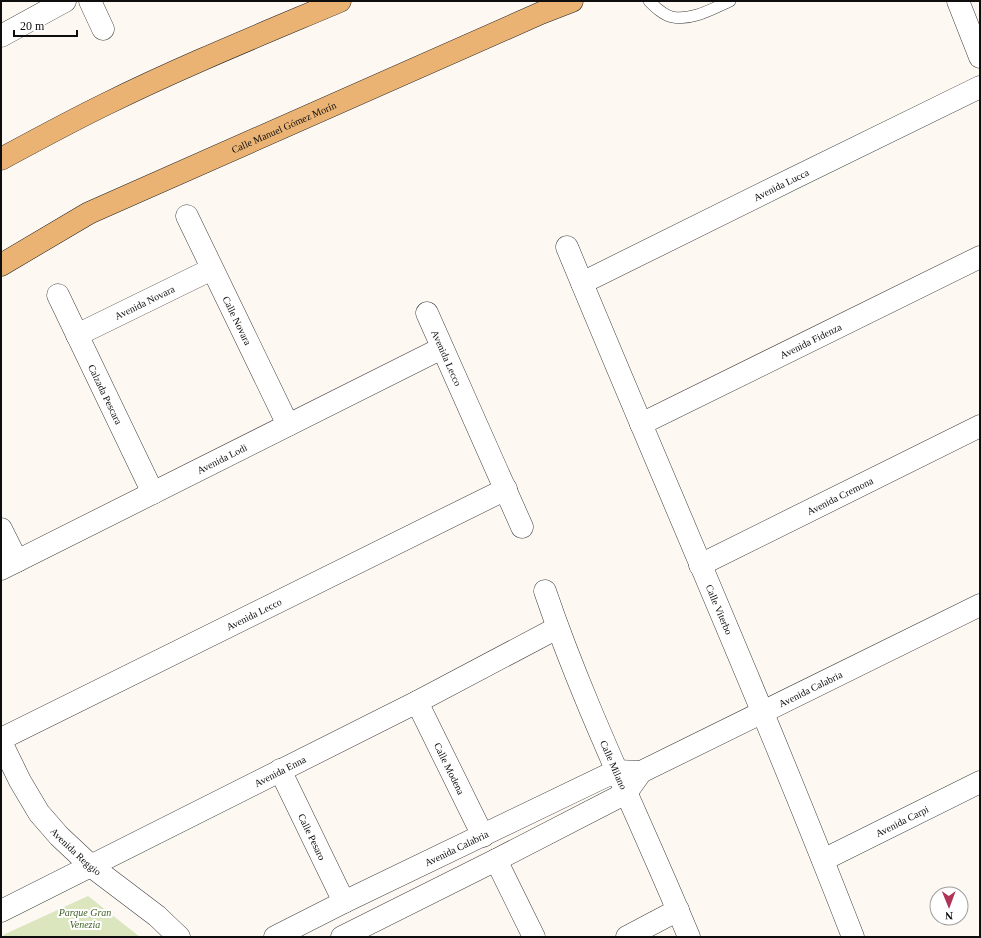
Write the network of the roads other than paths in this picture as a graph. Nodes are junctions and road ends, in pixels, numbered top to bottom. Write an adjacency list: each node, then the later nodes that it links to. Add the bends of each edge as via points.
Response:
1 (65, 1): 10 (street)
2 (90, 1): 9 (street)
3 (340, 1): 13 (main road, via 106,104)
4 (572, 1): 8 (main road, Calle Manuel Gómez Morín)
5 (649, 1): 6 (lane, via 659,11 672,17 706,13)
6 (730, 1)
7 (958, 1): 11 (street)
8 (547, 7): 17 (main road, Calle Manuel Gómez Morín, via 89,214)
9 (103, 29)
10 (1, 36)
11 (980, 57)
12 (980, 87): 19 (street, Avenida Lucca)
13 (1, 159)
14 (187, 216): 18 (street, Calle Novara)
15 (567, 247): 19 (street, Calle Viterbo)
16 (980, 257): 24 (street, Avenida Fidenza)
17 (1, 264)
18 (212, 269): 22 (street, Avenida Novara); 25 (street, Calle Novara)
19 (582, 283): 24 (street, Calle Viterbo)
20 (58, 295): 22 (street, Calzada Pescara)
21 (427, 313): 23 (street, Avenida Lecco)
22 (77, 335): 28 (street, Calzada Pescara)
23 (442, 348): 25 (street, Avenida Lodi); 27 (street, Avenida Lecco)
24 (641, 424): 32 (street, Calle Viterbo)
25 (288, 426): 28 (street, Avenida Lodi)
26 (980, 426): 32 (street, Avenida Cremona)
27 (506, 490): 29 (street, Avenida Lecco); 38 (street, Avenida Lecco)
28 (153, 493): 31 (street, Avenida Lodi)
29 (522, 527)
30 (1, 529): 31 (street)
31 (9, 565)
32 (700, 565): 37 (street, Calle Viterbo)
33 (545, 591): 35 (street, Calle Milano)
34 (980, 604): 37 (street, Avenida Calabria)
35 (558, 628): 36 (street, Avenida Enna); 41 (street, Calle Milano)
36 (416, 702): 40 (street, Avenida Enna); 45 (street, Calle Modena)
37 (763, 712): 42 (street, Avenida Calabria); 47 (street, Calle Viterbo)
38 (1, 739)
39 (1, 742): 48 (street, Avenida Reggio, via 39,813)
40 (280, 770): 48 (street, Avenida Enna); 49 (street, Calle Pesaro)
41 (616, 771): 42 (street, Avenida Calabria); 44 (street, Calle Milano); 45 (street, Avenida Calabria)
42 (641, 772): 44 (street, Avenida Calabria)
43 (980, 782): 47 (street, Avenida Carpi)
44 (626, 793): 46 (street, Avenida Calabria); 50 (street, Calle Milano)
45 (482, 836): 49 (street, Avenida Calabria)
46 (496, 860): 52 (street, Avenida Calabria); 55 (street)
47 (823, 860): 58 (street, Calle Viterbo)
48 (91, 866): 51 (street, Avenida Enna); 53 (street, Avenida Reggio, via 157,916)
49 (344, 902): 54 (street, Avenida Calabria)
50 (678, 910): 56 (street); 57 (street, Calle Milano)
51 (1, 911)
52 (355, 934)
53 (179, 937)
54 (275, 937)
55 (534, 937)
56 (627, 937)
57 (689, 937)
58 (853, 937)

